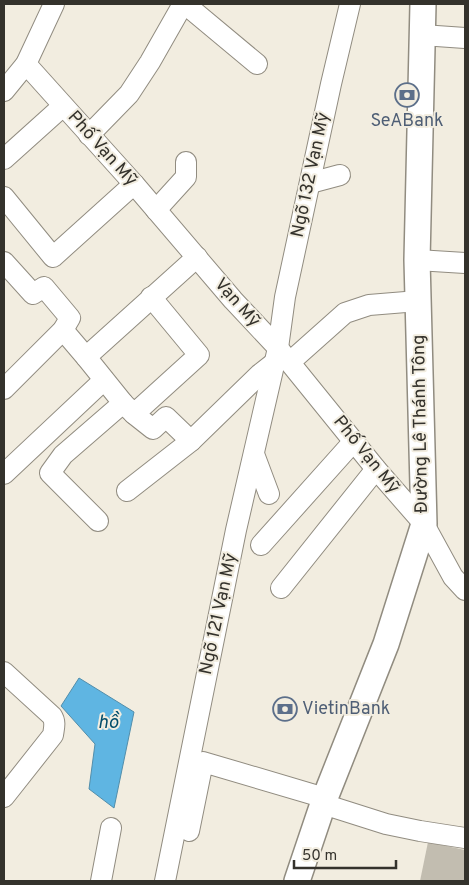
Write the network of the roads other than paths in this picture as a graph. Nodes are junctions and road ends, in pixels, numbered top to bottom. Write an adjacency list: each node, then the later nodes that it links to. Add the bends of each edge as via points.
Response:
1 (54, 4): 7 (street)
2 (184, 4): 8 (street); 11 (street, via 129,94)
3 (350, 4): 15 (street, Ngõ 132 Vạn Mỹ)
4 (422, 4): 5 (main road, Đường Lê Thánh Tông)
5 (422, 35): 6 (street); 20 (main road, Đường Lê Thánh Tông)
6 (465, 38)
7 (26, 64): 9 (street); 10 (street, Phố Vạn Mỹ)
8 (257, 64)
9 (4, 91)
10 (63, 106): 11 (street, Phố Vạn Mỹ); 12 (street)
11 (90, 135): 16 (street, Phố Vạn Mỹ)
12 (4, 159)
13 (186, 162): 18 (street, via 186,177)
14 (340, 175): 15 (street)
15 (310, 183): 27 (street, Ngõ 132 Vạn Mỹ, via 285,297)
16 (134, 184): 17 (street, via 53,257); 18 (street, Phố Vạn Mỹ)
17 (4, 197)
18 (156, 210): 19 (street, Phố Vạn Mỹ)
19 (197, 257): 23 (street); 27 (street, Vạn Mỹ)
20 (417, 260): 22 (street); 24 (main road, Đường Lê Thánh Tông)
21 (4, 262): 25 (street, via 33,294 44,287 70,318)
22 (465, 263)
23 (151, 297): 26 (street); 30 (street, via 199,355)
24 (418, 301): 27 (street, via 369,305 345,313); 39 (main road, Đường Lê Thánh Tông)
25 (63, 330): 26 (street); 29 (street)
26 (86, 357): 28 (street)
27 (281, 358): 31 (street); 32 (street, Phố Vạn Mỹ); 33 (street, Ngõ 121 Vạn Mỹ)
28 (104, 380): 30 (street); 35 (street)
29 (4, 389)
30 (128, 408): 31 (street, via 153,429 166,418); 38 (street, via 63,455 50,472)
31 (191, 440): 36 (street)
32 (354, 441): 34 (street, Phố Vạn Mỹ); 40 (street)
33 (254, 454): 37 (street); 50 (street, Ngõ 121 Vạn Mỹ)
34 (376, 469): 39 (street, Phố Vạn Mỹ); 42 (street)
35 (4, 474)
36 (127, 491)
37 (269, 494)
38 (98, 522)
39 (424, 524): 41 (street, Phố Vạn Mỹ); 45 (main road, Đường Lê Thánh Tông, via 386,644)
40 (261, 545)
41 (461, 577)
42 (281, 588)
43 (4, 672): 44 (street, via 52,716 55,726 53,735)
44 (4, 797)
45 (324, 801): 47 (street, via 203,762); 48 (street, via 386,824); 51 (main road, Đường Lê Thánh Tông)
46 (111, 828): 49 (street)
47 (189, 831)
48 (465, 838)
49 (101, 881)
50 (165, 881)
51 (297, 881)

